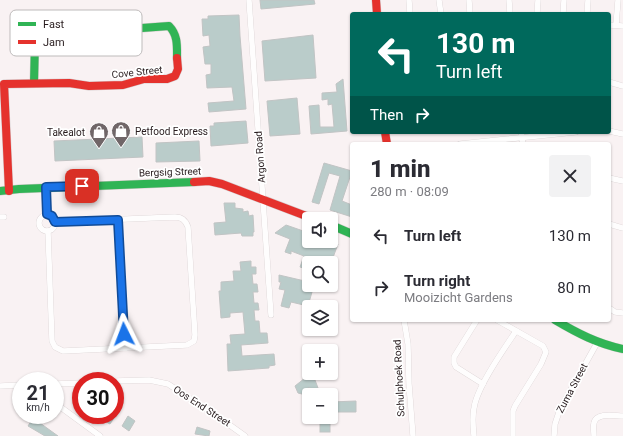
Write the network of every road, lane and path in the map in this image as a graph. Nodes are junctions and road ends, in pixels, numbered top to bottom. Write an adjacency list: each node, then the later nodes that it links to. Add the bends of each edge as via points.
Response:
1 (249, 0): 38 (street, Argon Road)
2 (376, 0): 11 (street)
3 (409, 0): 12 (street)
4 (440, 0): 13 (street)
5 (469, 0): 14 (street)
6 (509, 0): 15 (street)
7 (538, 0): 16 (street)
8 (564, 0): 17 (street)
9 (588, 0): 18 (street)
10 (618, 0): 20 (street)
11 (377, 12)
12 (410, 12)
13 (441, 12)
14 (470, 12)
15 (510, 12)
16 (538, 12)
17 (563, 12)
18 (588, 12)
19 (611, 25): 20 (street)
20 (616, 25): 21 (street)
21 (623, 26)
22 (142, 28): 24 (street, Cove Street, via 164,26 174,31 178,69 175,76 167,79 144,79 123,85)
23 (35, 56): 24 (street, Cove Street)
24 (34, 83): 36 (street, Cove Street, via 4,84)
25 (611, 83): 26 (street)
26 (623, 86)
27 (611, 131): 29 (street)
28 (558, 134): 30 (street)
29 (623, 134)
30 (522, 138): 31 (street)
31 (481, 142)
32 (611, 178): 33 (street)
33 (623, 181)
34 (46, 187): 36 (street, Bergsig Street); 38 (street, Bergsig Street, via 209,181); 39 (street)
35 (0, 188): 36 (street, Bergsig Street)
36 (9, 189): 37 (street, Bergsig Street)
37 (0, 191)
38 (263, 199): 40 (street, Bergsig Street); 50 (street, Argon Road)
39 (47, 214): 42 (street, via 52,216); 46 (street, via 41,217 38,223 41,229)
40 (302, 214)
41 (118, 220): 42 (street); 57 (street); 57 (street, via 178,217 186,223 196,335 194,341 187,346)
42 (55, 222): 46 (street, via 54,228)
43 (611, 225): 44 (street)
44 (623, 228)
45 (338, 229): 47 (street)
46 (48, 231): 57 (street, via 54,345 63,351)
47 (350, 233)
48 (611, 309): 49 (street)
49 (623, 313)
50 (271, 315)
51 (404, 322): 67 (street, Schulphoek Road)
52 (476, 322): 60 (street, via 454,357 454,363 456,368)
53 (501, 322): 55 (street)
54 (559, 322): 56 (street)
55 (516, 330): 60 (street); 69 (street, via 543,346 546,352 515,406)
56 (597, 343): 58 (street); 70 (street, Zuma Street, via 560,409)
57 (125, 348)
58 (623, 349)
59 (124, 381): 66 (street, Oos End Street, via 156,381 174,388)
60 (483, 384): 68 (street, via 473,408)
61 (12, 385): 62 (street)
62 (0, 386)
63 (64, 410): 65 (street)
64 (623, 416): 71 (street, via 597,418 594,421)
65 (100, 436)
66 (245, 436)
67 (413, 436)
68 (474, 436)
69 (513, 436)
70 (554, 436)
71 (594, 436)

